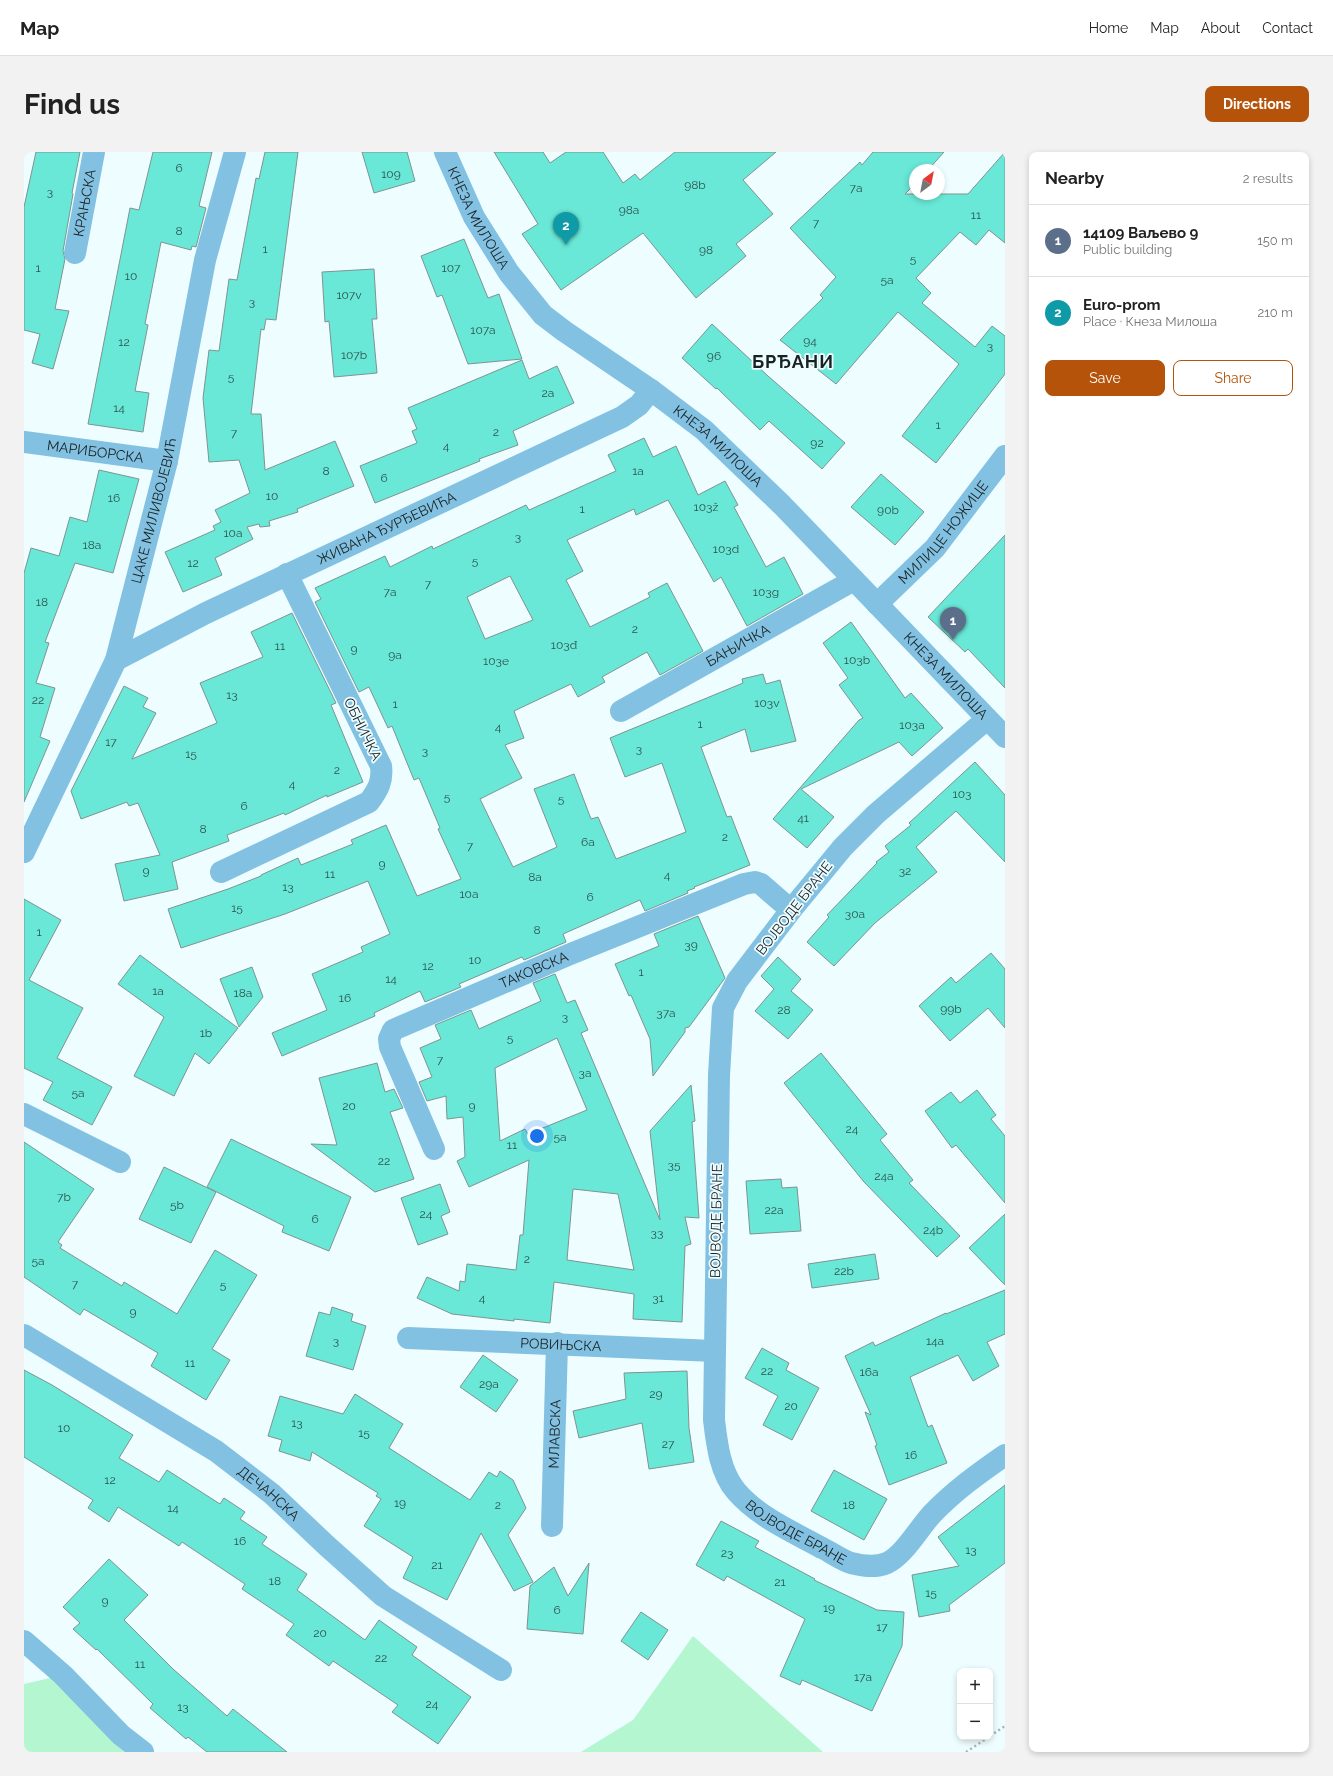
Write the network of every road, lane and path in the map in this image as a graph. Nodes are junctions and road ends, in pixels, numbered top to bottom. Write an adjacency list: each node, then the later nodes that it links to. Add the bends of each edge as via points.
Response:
1 (94, 152): 4 (street, КРАЊСКА)
2 (235, 152): 8 (street, ЦАКЕ МИЛИВОЈЕВИЋ, via 205,260)
3 (445, 152): 5 (street, КНЕЗА МИЛОША, via 474,218 509,273 530,300 543,315 564,331)
4 (75, 254)
5 (651, 390): 9 (street, ЖИВАНА ЂУРЂЕВИЋА, via 638,405 622,417); 10 (street, КНЕЗА МИЛОША, via 704,430 746,468)
6 (24, 442): 8 (street, МАРИБОРСКА)
7 (1005, 456): 11 (street, МИЛИЦЕ НОЖИЦЕ, via 935,548)
8 (167, 461): 12 (street, ЦАКЕ МИЛИВОЈЕВИЋ)
9 (287, 574): 12 (street, ЖИВАНА ЂУРЂЕВИЋА); 17 (street, ОБНИЧКА, via 381,766 381,783 369,802)
10 (854, 580): 11 (street, КНЕЗА МИЛОША); 13 (street, БАЊИЧКА)
11 (877, 604): 14 (street, КНЕЗА МИЛОША)
12 (116, 660): 16 (street, ЦАКЕ МИЛИВОЈЕВИЋ)
13 (621, 711)
14 (988, 719): 15 (street, КНЕЗА МИЛОША); 18 (street, ВОЈВОДЕ БРАНЕ, via 876,814 843,847)
15 (1005, 737)
16 (24, 852)
17 (221, 872)
18 (791, 910): 20 (street, ТАКОВСКА, via 761,884 744,884 568,955 393,1030 389,1039 390,1047); 25 (street, ВОЈВОДЕ БРАНЕ, via 737,981 723,1008 719,1075)
19 (24, 1114): 21 (street)
20 (434, 1149)
21 (120, 1162)
22 (24, 1335): 29 (street, ДЕЧАНСКА, via 216,1451 272,1494 383,1596)
23 (408, 1338): 24 (street, РОВИЊСКА)
24 (557, 1343): 25 (street, РОВИЊСКА); 27 (street, МЛАВСКА)
25 (714, 1351): 26 (street, ВОЈВОДЕ БРАНЕ, via 714,1420 718,1449 726,1474 736,1491 751,1506 784,1528 850,1562 871,1567 887,1562 901,1551 932,1514 969,1481)
26 (1005, 1455)
27 (552, 1526)
28 (24, 1641): 33 (street, via 62,1675 121,1735)
29 (501, 1670)
30 (1005, 1726): 31 (path)
31 (993, 1734)
32 (984, 1740): 34 (path)
33 (143, 1752)
34 (966, 1752)

